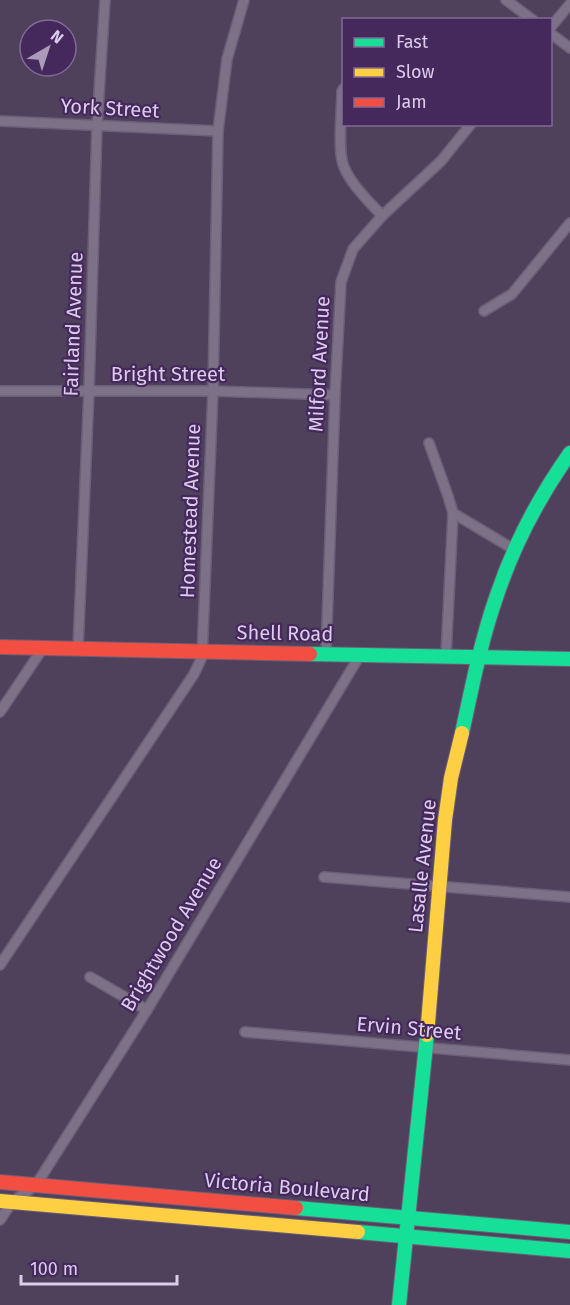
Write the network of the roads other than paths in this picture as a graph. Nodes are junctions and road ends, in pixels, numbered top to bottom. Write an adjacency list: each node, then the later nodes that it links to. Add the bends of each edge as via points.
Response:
1 (105, 0): 11 (street, Fairland Avenue)
2 (244, 0): 13 (street, Homestead Avenue, via 227,59)
3 (506, 0): 5 (street)
4 (570, 4): 6 (street)
5 (530, 18)
6 (552, 26)
7 (552, 34): 8 (street)
8 (570, 48)
9 (342, 91): 14 (street, via 343,166)
10 (0, 121): 11 (street, York Street)
11 (97, 125): 13 (street, York Street); 18 (street, Fairland Avenue)
12 (469, 126): 14 (street, Milford Avenue, via 441,160)
13 (218, 131): 19 (street, Homestead Avenue)
14 (382, 216): 20 (street, Milford Avenue, via 353,249 341,282)
15 (570, 223): 16 (street, via 512,294)
16 (484, 311)
17 (0, 391): 18 (street, Bright Street)
18 (88, 391): 19 (street, Bright Street); 27 (street, Fairland Avenue)
19 (213, 391): 20 (street, Bright Street); 28 (street, Homestead Avenue)
20 (335, 395): 29 (street, Milford Avenue)
21 (429, 443): 23 (street)
22 (570, 453): 24 (main road, Lasalle Avenue)
23 (453, 513): 24 (street); 31 (street)
24 (514, 550): 32 (main road, Lasalle Avenue)
25 (0, 647): 26 (main road, Shell Road)
26 (43, 648): 27 (main road, Shell Road); 34 (street)
27 (78, 649): 28 (main road, Shell Road)
28 (202, 651): 29 (main road, Shell Road); 38 (street, Homestead Avenue, via 194,674)
29 (326, 654): 30 (main road, Shell Road)
30 (360, 655): 31 (main road, Shell Road); 40 (street, Brightwood Avenue)
31 (446, 656): 32 (main road, Shell Road)
32 (479, 657): 33 (main road, Shell Road); 36 (main road, Lasalle Avenue, via 452,778)
33 (570, 659)
34 (0, 712)
35 (324, 877): 36 (street)
36 (438, 886): 37 (street); 42 (main road, Lasalle Avenue)
37 (570, 897)
38 (0, 965)
39 (90, 978): 40 (street)
40 (147, 1010): 45 (street, Brightwood Avenue)
41 (245, 1032): 42 (street, Ervin Street)
42 (426, 1048): 43 (street, Ervin Street); 47 (main road, Lasalle Avenue)
43 (570, 1060)
44 (0, 1182): 45 (main road, Victoria Boulevard)
45 (36, 1185): 46 (street, Brightwood Avenue); 47 (main road, Victoria Boulevard)
46 (6, 1202): 48 (street, Brightwood Avenue); 50 (main road, Victoria Boulevard)
47 (407, 1217): 49 (main road, Victoria Boulevard); 50 (main road, Lasalle Avenue)
48 (0, 1220)
49 (570, 1232)
50 (405, 1236): 51 (main road, Victoria Boulevard); 52 (main road, Lasalle Avenue)
51 (570, 1251)
52 (399, 1305)

